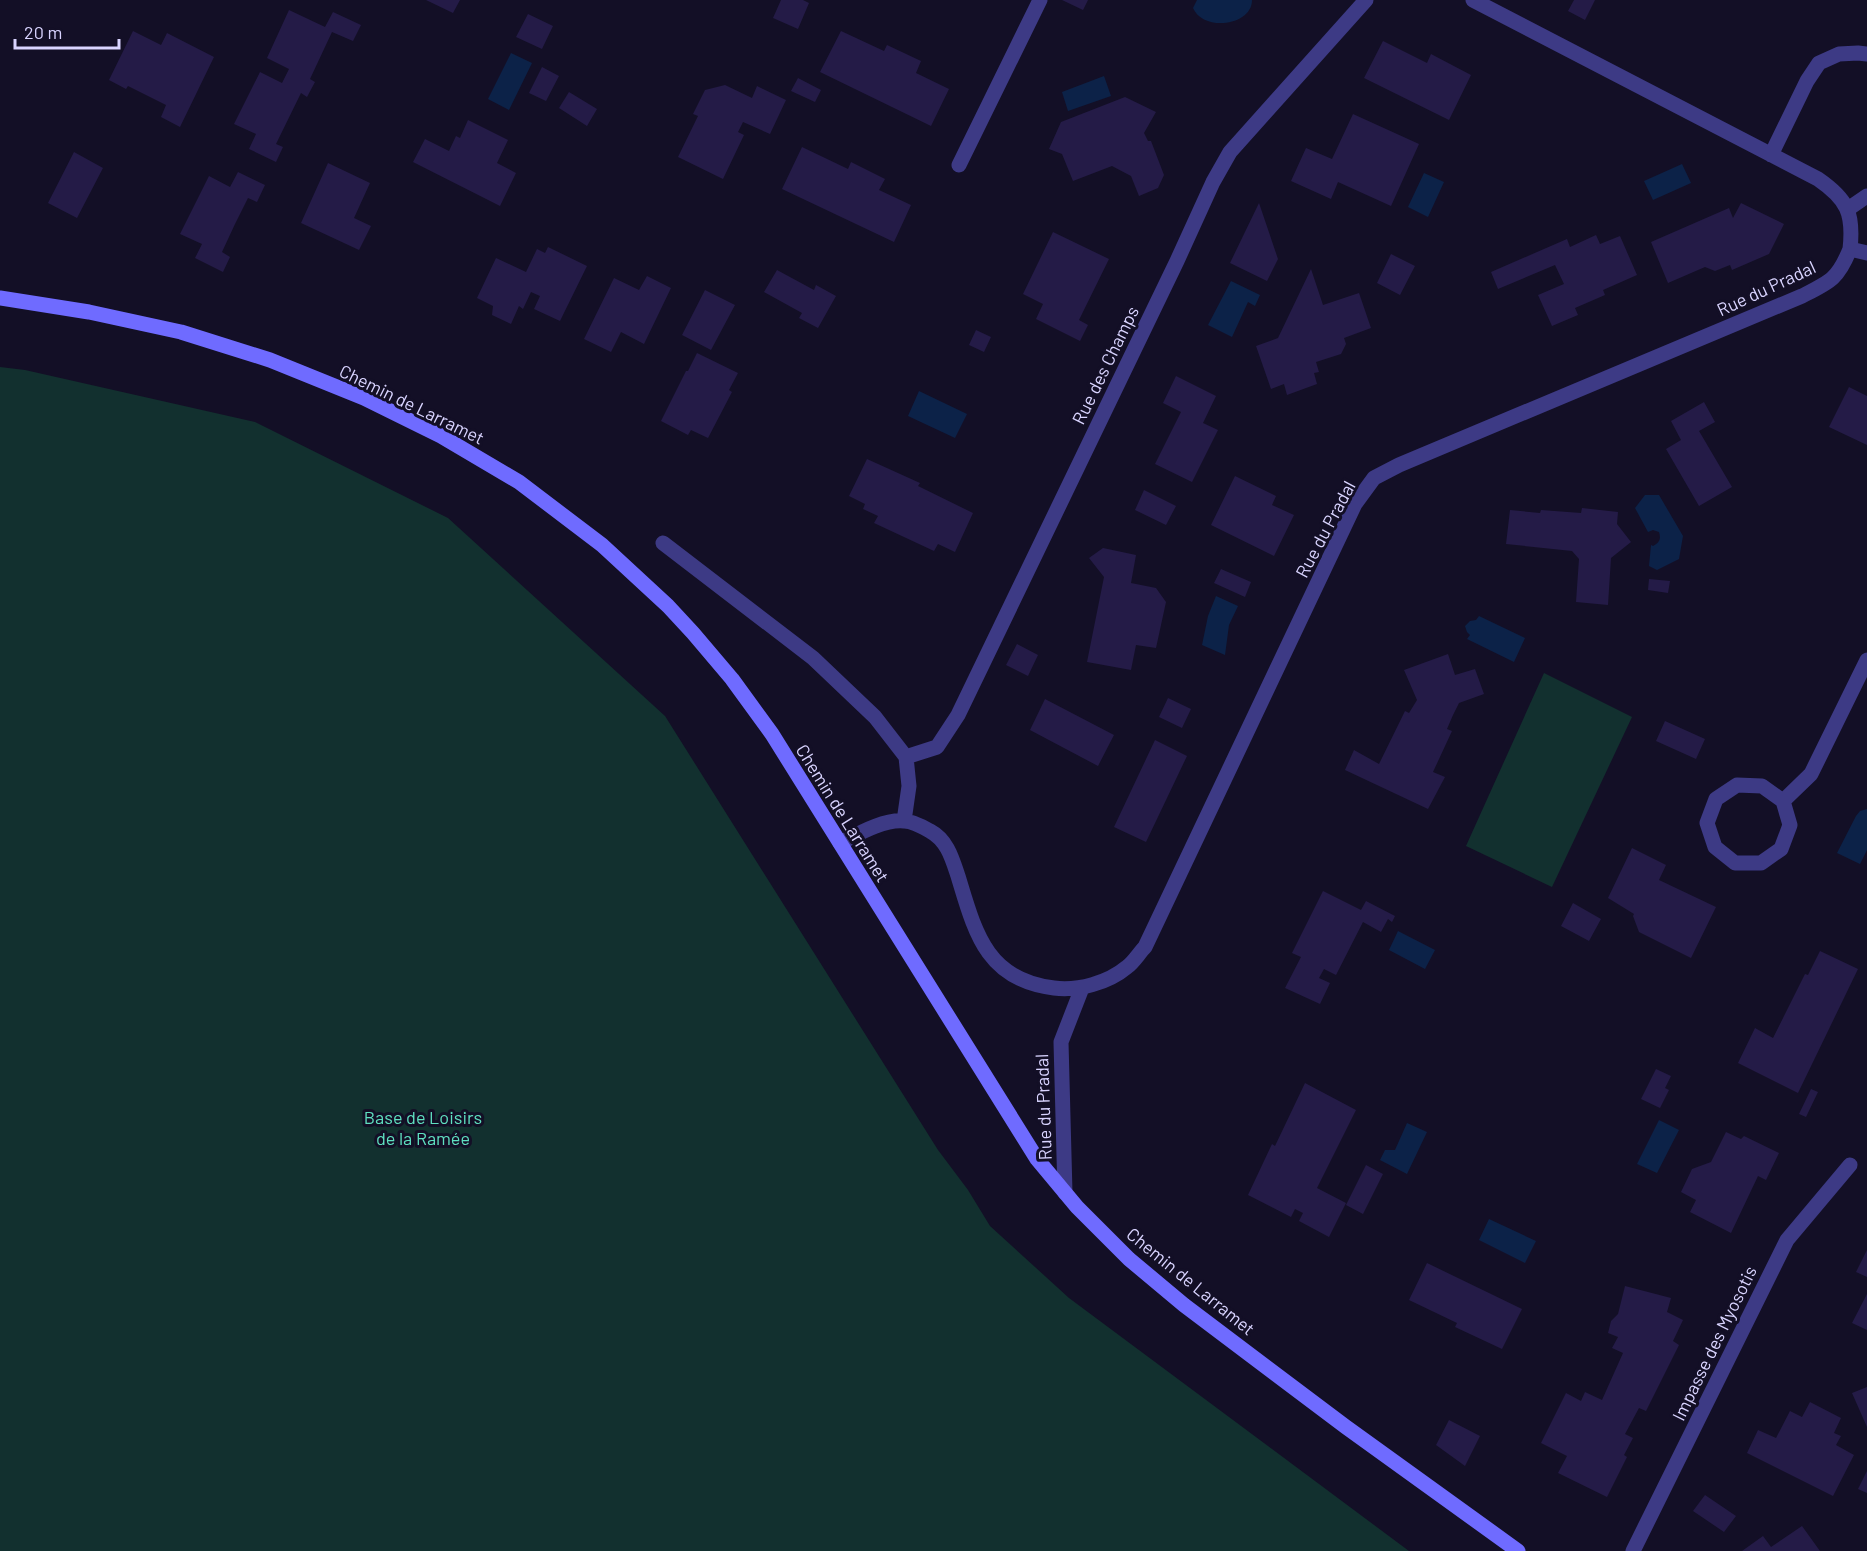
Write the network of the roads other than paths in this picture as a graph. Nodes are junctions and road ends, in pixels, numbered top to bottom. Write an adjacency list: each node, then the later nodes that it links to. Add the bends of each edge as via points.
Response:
1 (1040, 0): 6 (street)
2 (1366, 0): 14 (street, Rue des Champs, via 1230,152 958,715 937,747)
3 (1473, 0): 5 (street)
4 (1867, 54): 5 (street, via 1839,54 1819,63)
5 (1771, 155): 8 (street, via 1818,179 1835,191)
6 (959, 165)
7 (1867, 196): 8 (street)
8 (1848, 209): 9 (street, Rue du Pradal)
9 (1850, 249): 10 (street); 18 (street, Rue du Pradal, via 1842,269 1802,296 1374,478 1355,504 1145,947 1126,968)
10 (1867, 253)
11 (0, 298): 17 (main road, Chemin de Larramet, via 181,332 270,360 364,398 441,436 519,482 602,544 693,633 772,734)
12 (663, 543): 14 (street, via 813,658 875,717)
13 (1867, 660): 15 (street, via 1811,774)
14 (906, 758): 16 (street, via 909,786)
15 (1783, 801): 15 (street, via 1790,825 1781,849 1761,863 1735,863 1715,847 1707,823 1716,799 1723,794 1737,785 1762,786)
16 (904, 821): 17 (street, via 876,825); 18 (street, Rue du Pradal, via 931,831 946,844 972,923 981,944 996,961 1012,975 1031,983 1065,990)
17 (840, 843): 20 (main road, Chemin de Larramet, via 1037,1159)
18 (1082, 988): 20 (street, Rue du Pradal, via 1061,1042)
19 (1850, 1165): 22 (street, Impasse des Myosotis, via 1787,1240)
20 (1065, 1193): 21 (main road, Chemin de Larramet, via 1129,1259 1184,1305)
21 (1518, 1551)
22 (1633, 1551)

